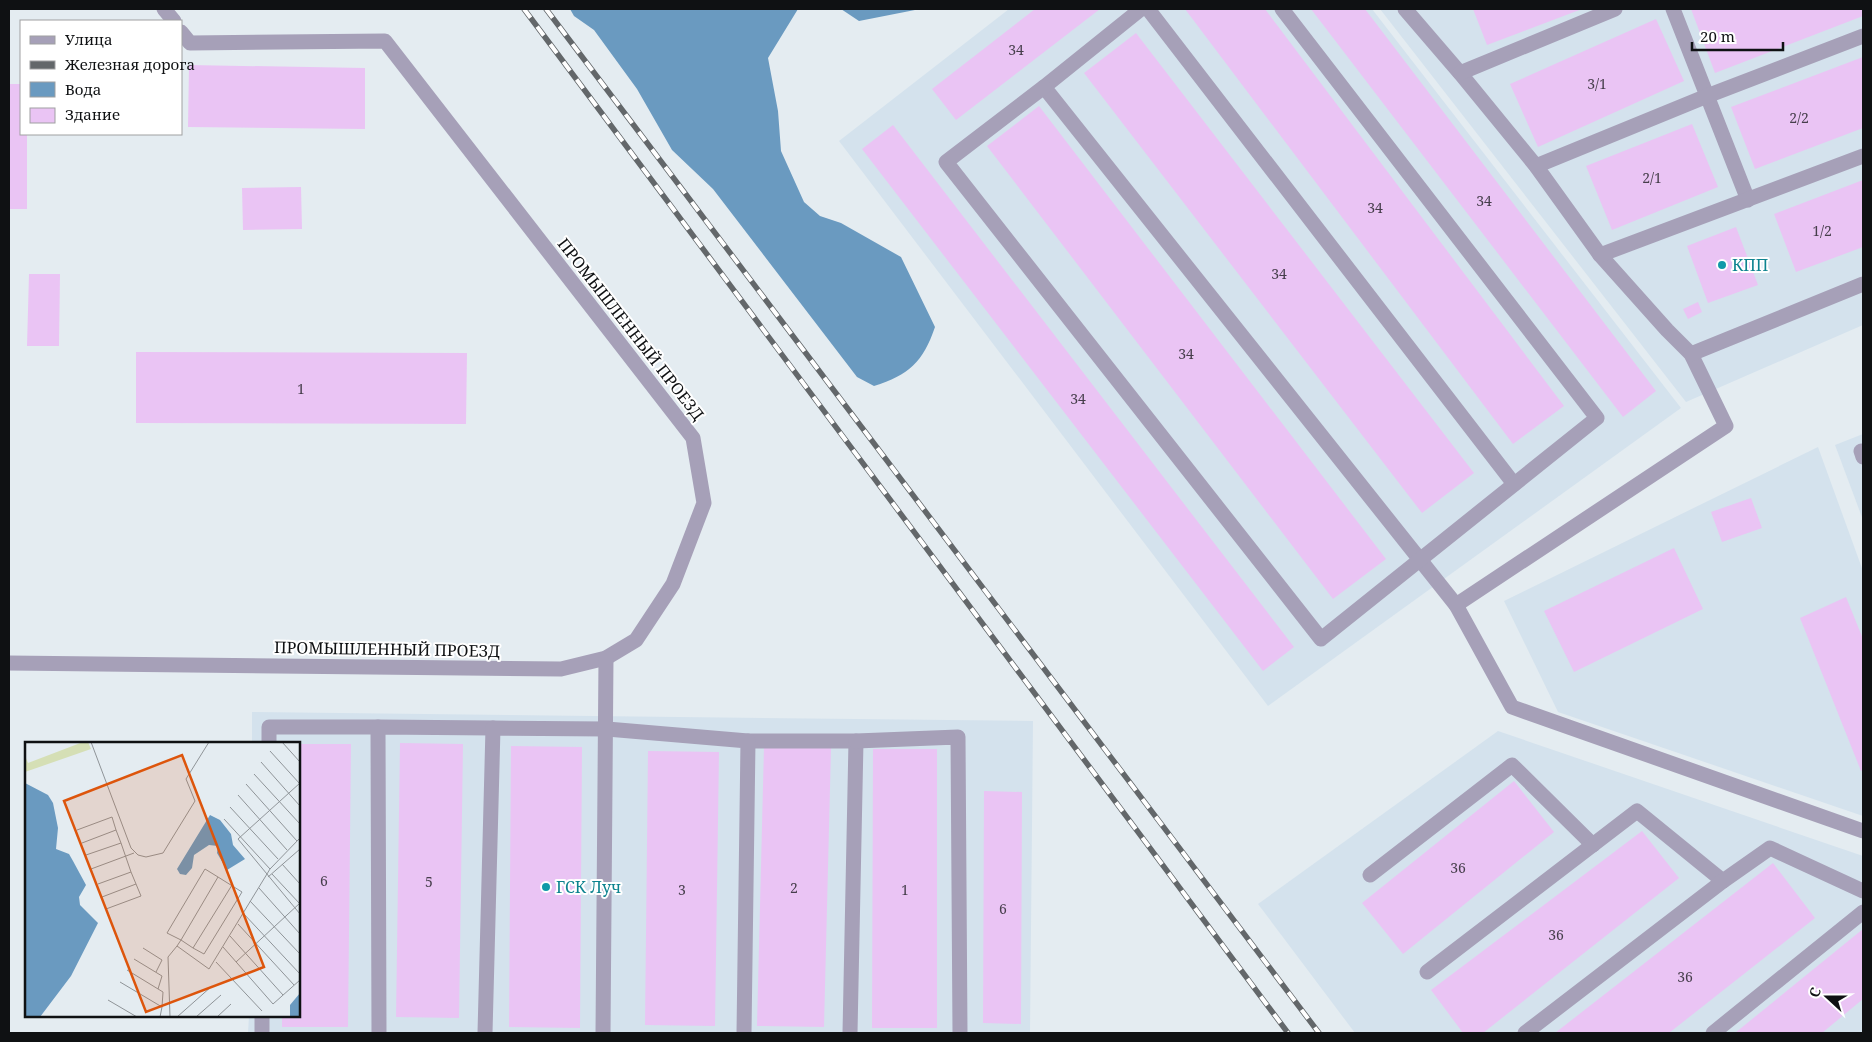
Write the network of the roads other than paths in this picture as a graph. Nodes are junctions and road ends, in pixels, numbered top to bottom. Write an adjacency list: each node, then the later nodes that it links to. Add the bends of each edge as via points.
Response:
1 (164, 9): 8 (street)
2 (1141, 9): 12 (street)
3 (1148, 9): 20 (street)
4 (1282, 9): 20 (street, via 1597,418)
5 (1405, 9): 11 (street)
6 (1615, 9): 11 (street)
7 (1673, 9): 13 (street)
8 (173, 20)
9 (182, 33): 23 (street, ПРОМЫШЛЕННЫЙ ПРОЕЗД, via 190,43 385,41 693,438 704,504 673,584 636,640)
10 (1863, 36): 13 (street)
11 (1460, 73): 15 (street)
12 (1044, 88): 21 (street); 21 (street, via 946,162 1320,639)
13 (1707, 96): 15 (street); 16 (street)
14 (1863, 156): 16 (street)
15 (1536, 166): 17 (street)
16 (1748, 200): 17 (street)
17 (1600, 255): 19 (street)
18 (1863, 284): 19 (street)
19 (1691, 354): 22 (street, via 1726,426)
20 (1514, 484): 21 (street)
21 (1420, 560): 22 (street)
22 (1456, 605): 31 (street, via 1512,707)
23 (606, 658): 24 (street, ПРОМЫШЛЕННЫЙ ПРОЕЗД, via 561,669); 27 (street)
24 (9, 663)
25 (378, 728): 26 (street); 30 (street, via 270,727); 40 (street)
26 (493, 728): 27 (street); 41 (street)
27 (607, 728): 28 (street); 42 (street)
28 (748, 741): 29 (street); 43 (street)
29 (856, 741): 44 (street); 45 (street, via 958,737)
30 (269, 742)
31 (1863, 831)
32 (1593, 845): 33 (street, via 1512,765); 34 (street, via 1637,811); 37 (street)
33 (1370, 875)
34 (1723, 881): 35 (street, via 1770,848); 46 (street)
35 (1863, 891)
36 (1863, 912): 47 (street)
37 (1427, 972)
38 (262, 1017): 39 (street)
39 (262, 1032)
40 (379, 1033)
41 (485, 1033)
42 (603, 1033)
43 (744, 1033)
44 (850, 1033)
45 (960, 1033)
46 (1526, 1033)
47 (1713, 1033)

